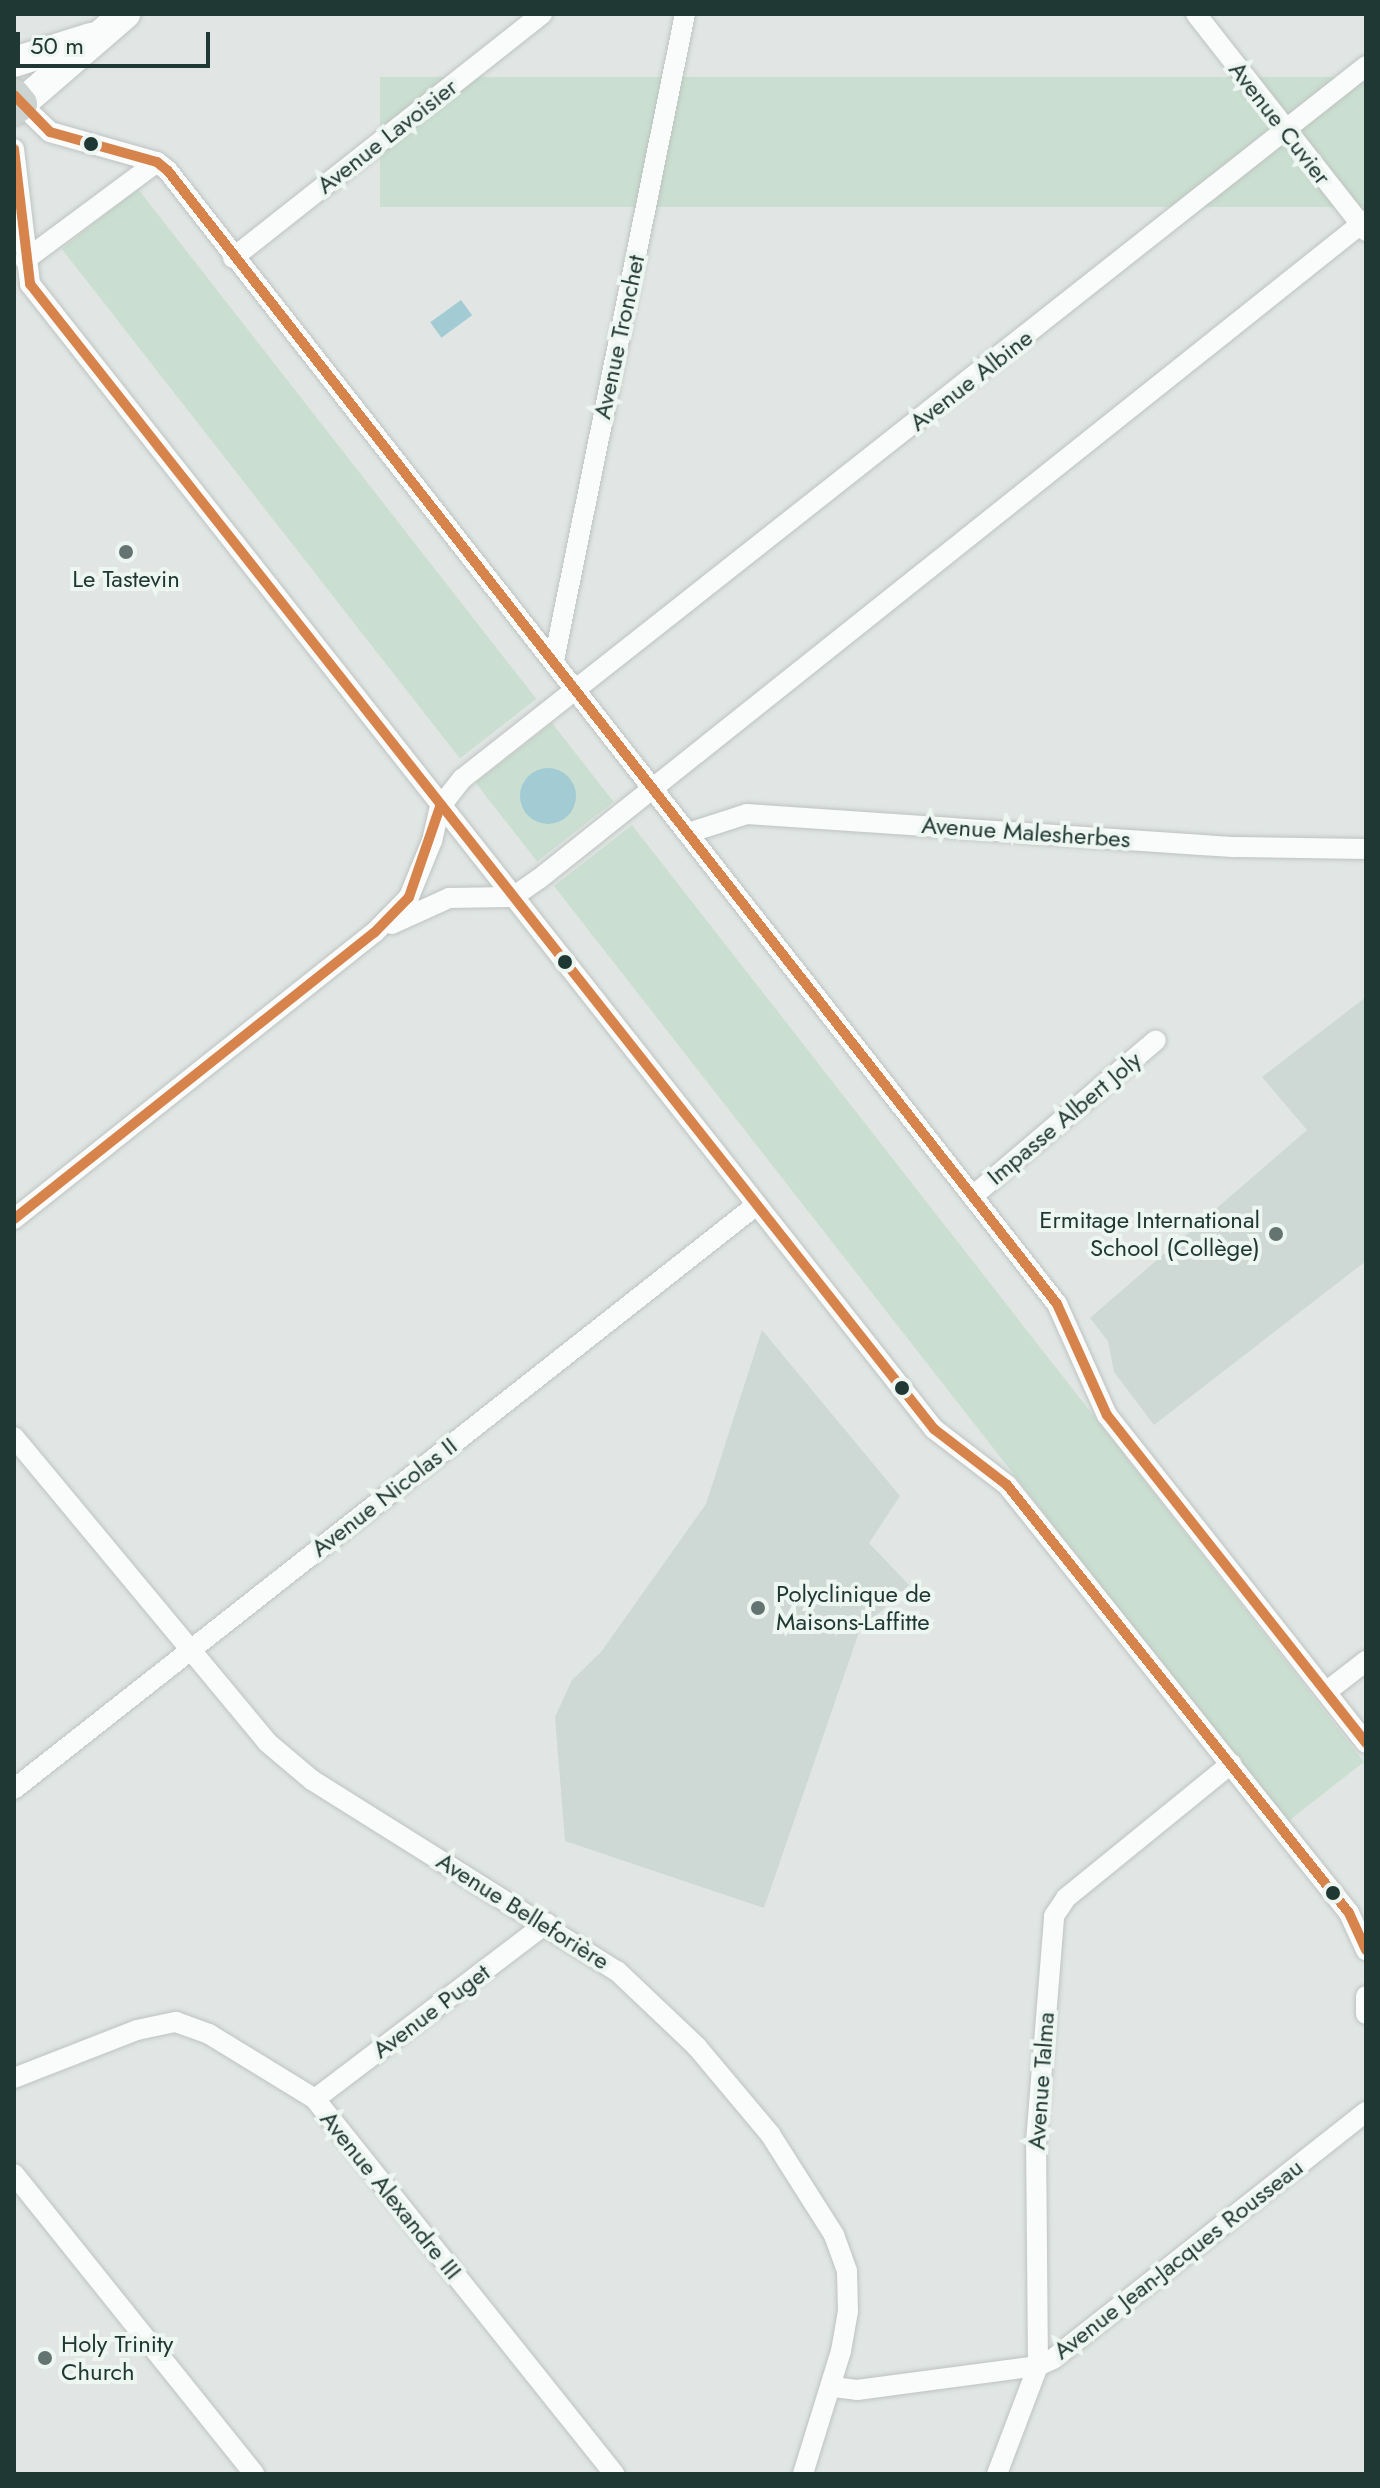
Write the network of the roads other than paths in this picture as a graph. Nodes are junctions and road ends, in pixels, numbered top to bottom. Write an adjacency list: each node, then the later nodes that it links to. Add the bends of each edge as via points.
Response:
1 (125, 14): 5 (street)
2 (542, 14): 13 (street, Avenue Lavoisier)
3 (685, 14): 15 (street, Avenue Tronchet)
4 (1196, 14): 9 (street, Avenue Cuvier)
5 (96, 36): 6 (street); 8 (street)
6 (14, 62)
7 (1366, 66): 9 (street, Avenue Albine)
8 (16, 103): 11 (street, via 50,132)
9 (1285, 130): 12 (street, Avenue Cuvier); 16 (street, Avenue Albine)
10 (14, 149): 14 (street)
11 (157, 162): 13 (street); 14 (street)
12 (1364, 225): 17 (street)
13 (233, 258): 15 (street)
14 (25, 260): 18 (street, via 30,284)
15 (554, 660): 16 (street)
16 (574, 692): 17 (street); 18 (street, Avenue Albine, via 462,779)
17 (653, 788): 19 (street); 21 (street)
18 (440, 807): 21 (street); 22 (street, via 409,897)
19 (688, 833): 20 (street, Avenue Malesherbes, via 747,814 1236,847); 24 (street)
20 (1366, 849)
21 (513, 897): 22 (street, via 449,898); 25 (street)
22 (374, 933): 26 (street)
23 (1156, 1040): 24 (street, Impasse Albert Joly)
24 (973, 1196): 30 (street, via 1057,1304 1107,1415)
25 (755, 1206): 28 (street, Avenue Nicolas II); 32 (street, via 934,1429 1007,1485)
26 (14, 1219)
27 (14, 1437): 28 (street, Avenue Belleforière)
28 (189, 1651): 33 (street, Avenue Nicolas II); 34 (street, Avenue Belleforière, via 267,1742 312,1780)
29 (1366, 1661): 30 (street)
30 (1326, 1692): 31 (street)
31 (1366, 1743)
32 (1231, 1764): 35 (street, via 1349,1913); 42 (street, Avenue Talma, via 1066,1898 1054,1916 1036,2142)
33 (14, 1789)
34 (547, 1923): 39 (street, Avenue Puget); 43 (street, Avenue Belleforière, via 617,1971 697,2047 770,2134 834,2235 847,2271 848,2311)
35 (1366, 1950)
36 (1366, 1996): 37 (street)
37 (1366, 2014)
38 (14, 2078): 39 (street, Avenue Alexandre III, via 137,2030 176,2022 209,2034)
39 (315, 2099): 45 (street, Avenue Alexandre III)
40 (1366, 2112): 42 (street, Avenue Jean-Jacques Rousseau)
41 (14, 2174): 44 (street)
42 (1038, 2366): 43 (street, Avenue Jean-Jacques Rousseau, via 857,2390); 47 (street, Avenue Talma)
43 (833, 2387): 46 (street, Avenue Belleforière)
44 (254, 2474)
45 (614, 2474)
46 (803, 2474)
47 (997, 2474)

